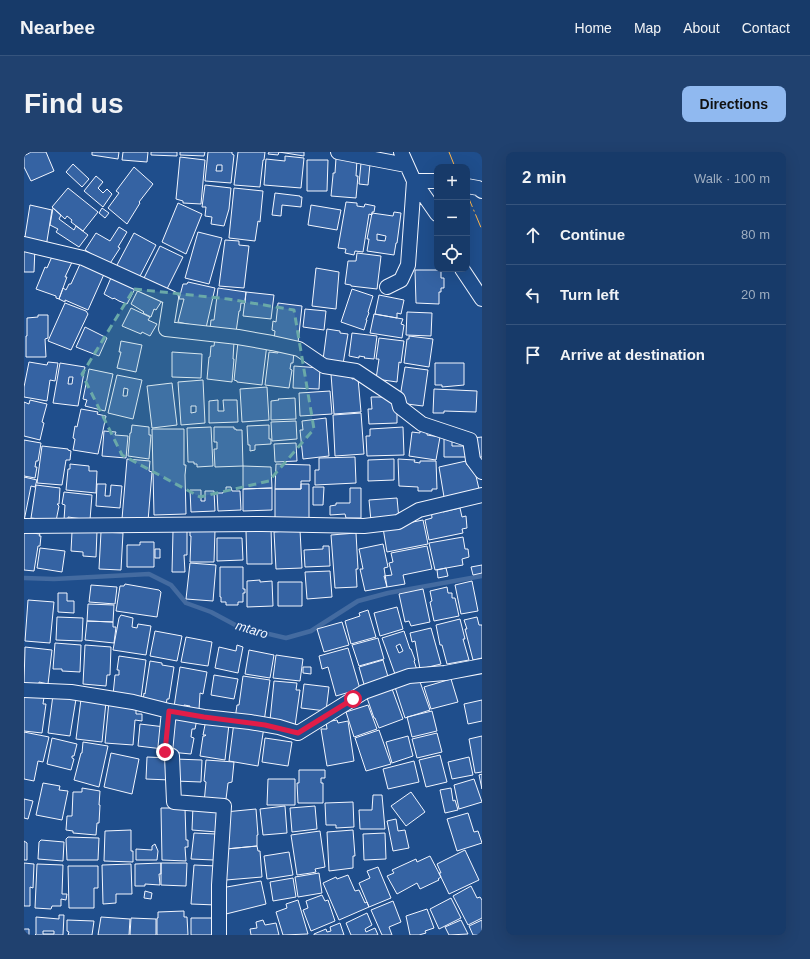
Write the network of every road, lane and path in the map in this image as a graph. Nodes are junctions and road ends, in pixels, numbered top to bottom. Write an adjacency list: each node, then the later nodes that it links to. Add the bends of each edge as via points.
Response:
1 (338, 152): 3 (street)
2 (401, 152): 3 (street)
3 (406, 165): 4 (street)
4 (414, 181): 5 (street); 8 (street); 11 (street, via 408,265 402,280)
5 (434, 181)
6 (470, 187): 7 (street)
7 (482, 191)
8 (434, 210)
9 (24, 244): 13 (street, via 83,258 171,298 166,329 272,343 299,349 324,366 356,371 398,399 400,407 422,424 470,440 473,460)
10 (464, 272): 12 (street)
11 (387, 288)
12 (482, 299)
13 (482, 472)
14 (482, 495): 15 (street, via 419,510 398,522 364,526)
15 (24, 526)
16 (482, 666): 18 (street, via 409,676 364,692 298,733 257,723)
17 (24, 690): 18 (street, via 71,692 134,702)
18 (169, 711): 19 (street, via 165,752 172,756 174,802 224,806)
19 (219, 935)

